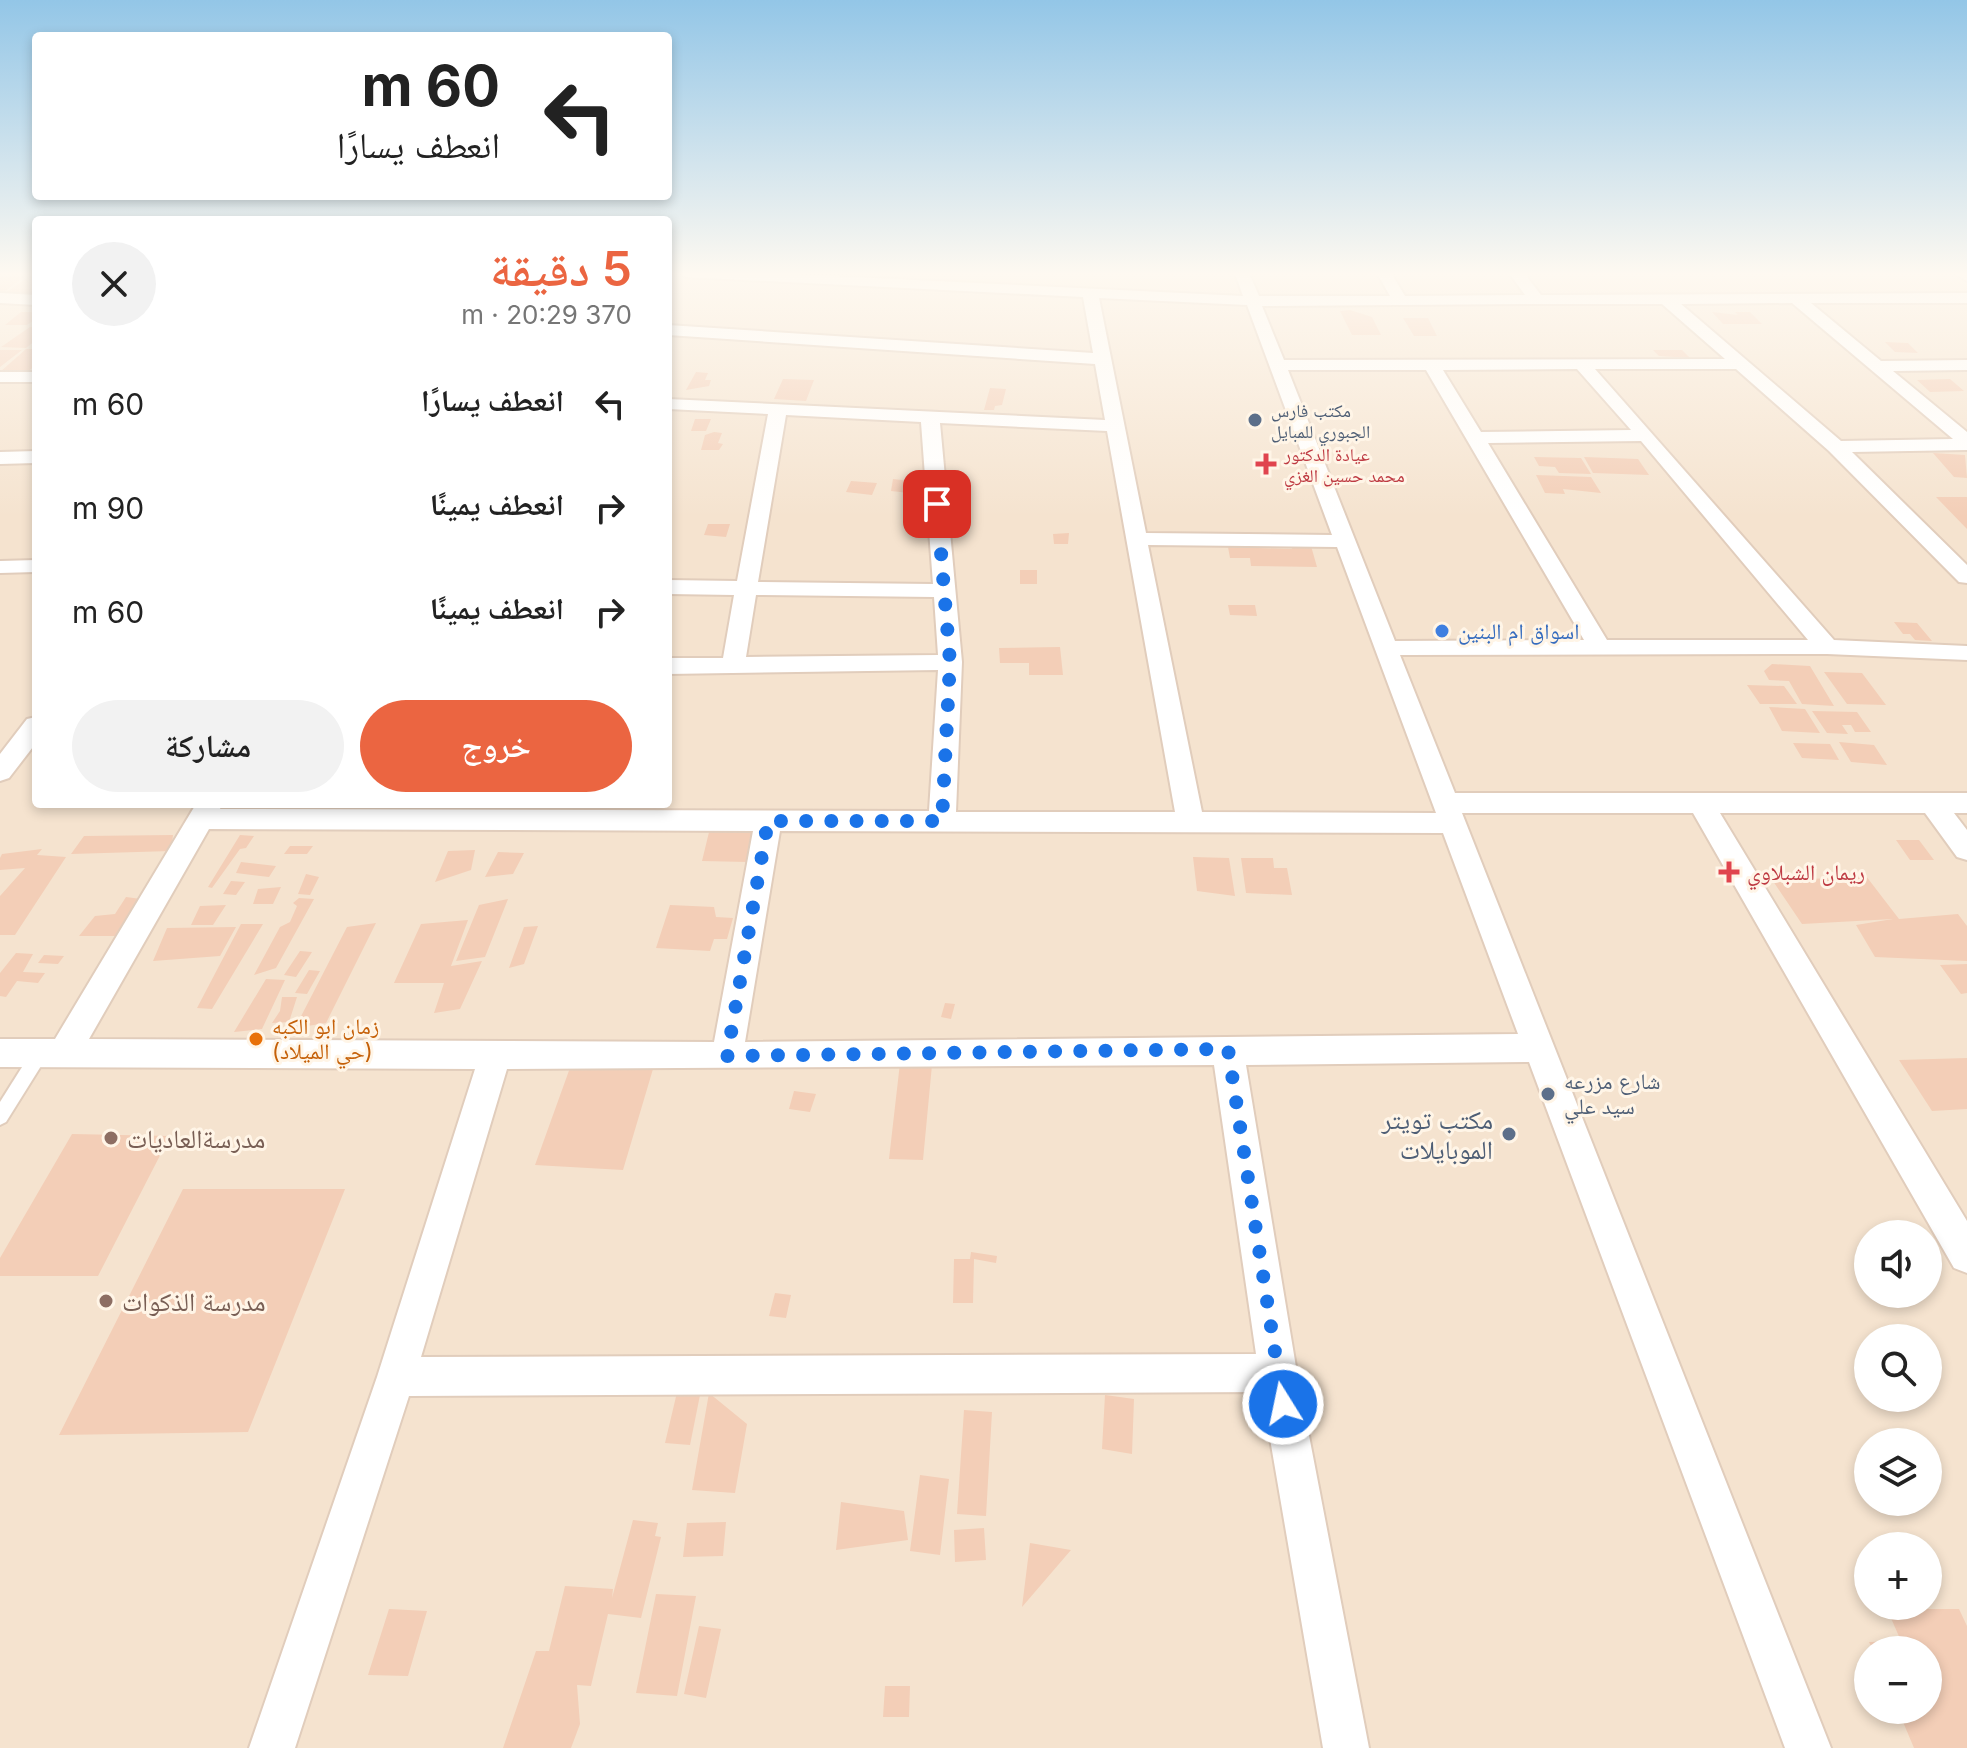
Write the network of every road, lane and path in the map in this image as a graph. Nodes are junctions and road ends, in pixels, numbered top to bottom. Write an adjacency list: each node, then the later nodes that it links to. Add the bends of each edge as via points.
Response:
1 (1037, 355): 6 (street)
2 (1102, 355): 6 (street)
3 (1275, 355): 9 (street)
4 (1728, 355): 8 (street)
5 (1862, 355): 12 (street)
6 (1103, 359): 18 (street)
7 (1581, 364): 8 (street); 10 (street); 19 (street)
8 (1738, 364): 22 (street)
9 (1279, 365): 10 (street); 26 (street)
10 (1432, 365): 20 (street)
11 (1967, 365): 12 (street)
12 (1876, 366): 21 (street)
13 (0, 377): 14 (street)
14 (32, 377)
15 (672, 404): 16 (street)
16 (778, 409): 17 (street); 31 (street)
17 (930, 417): 18 (street); 32 (street)
18 (1115, 426): 25 (street)
19 (1646, 435): 20 (street); 33 (street)
20 (1475, 438): 35 (street)
21 (1967, 443): 22 (street)
22 (1836, 447): 29 (street)
23 (32, 457): 24 (street)
24 (0, 458)
25 (1137, 539): 26 (street); 49 (street)
26 (1346, 541): 34 (street)
27 (32, 566): 28 (street)
28 (0, 567)
29 (1967, 577)
30 (672, 587): 31 (street)
31 (745, 588): 32 (street); 38 (street)
32 (944, 591): 37 (street)
33 (1827, 647): 35 (street); 36 (street)
34 (1387, 648): 35 (street); 46 (street)
35 (1601, 650)
36 (1967, 653)
37 (950, 662): 38 (street); 48 (street)
38 (733, 665): 39 (street)
39 (672, 666)
40 (32, 730): 41 (street)
41 (0, 772)
42 (1701, 803): 43 (street); 46 (street); 58 (street)
43 (1932, 803): 44 (street); 50 (street)
44 (1967, 803)
45 (205, 812): 47 (street); 54 (street)
46 (1450, 813): 49 (street); 51 (street)
47 (768, 821): 48 (street); 56 (street)
48 (942, 821): 49 (street)
49 (1190, 822)
50 (1967, 850)
51 (1540, 1048): 52 (street); 63 (street)
52 (1228, 1049): 56 (street); 59 (street)
53 (0, 1053): 54 (street)
54 (52, 1053): 55 (street); 57 (lane)
55 (495, 1056): 56 (street); 60 (street)
56 (727, 1056)
57 (0, 1117)
58 (1967, 1255)
59 (1278, 1373): 60 (street); 62 (street)
60 (396, 1377): 61 (street)
61 (272, 1748)
62 (1346, 1748)
63 (1808, 1748)

